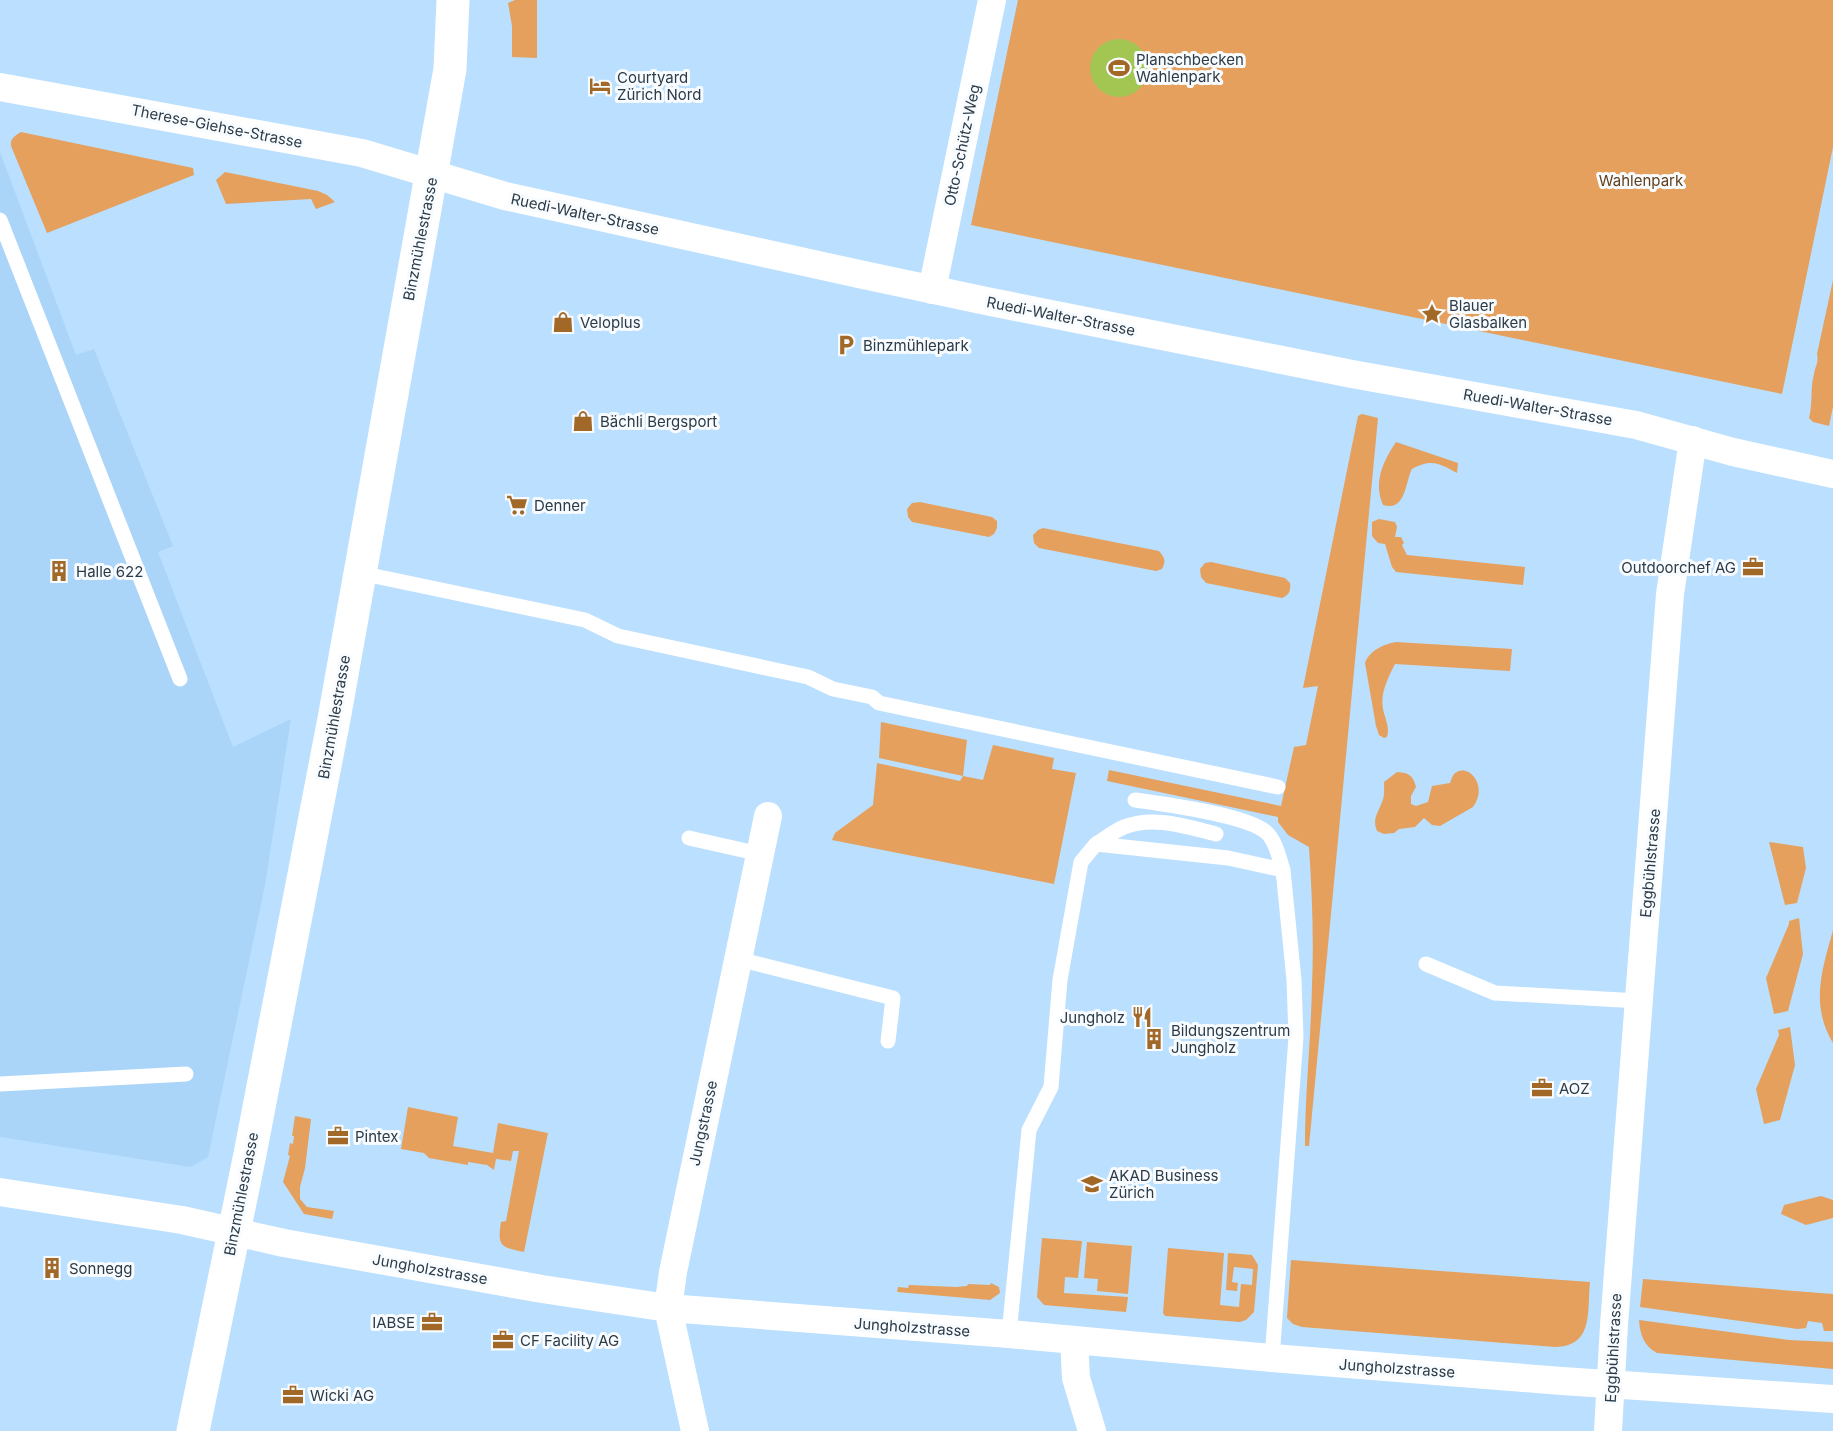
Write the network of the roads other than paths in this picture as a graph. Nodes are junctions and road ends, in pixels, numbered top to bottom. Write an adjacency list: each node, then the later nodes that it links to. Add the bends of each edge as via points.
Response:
1 (453, 0): 4 (main road, Binzmühlestrasse, via 451,58)
2 (992, 0): 6 (street, Otto-Schütz-Weg)
3 (0, 87): 4 (street, Therese-Giehse-Strasse, via 351,151)
4 (432, 174): 6 (street, Ruedi-Walter-Strasse, via 505,196); 9 (main road, Binzmühlestrasse)
5 (0, 220): 10 (lane)
6 (932, 290): 7 (street, Ruedi-Walter-Strasse, via 1352,374 1636,425)
7 (1693, 440): 8 (street); 21 (street, Eggbühlstrasse, via 1670,594)
8 (1833, 474)
9 (360, 573): 11 (lane, via 585,620 618,636 808,677 833,688 872,697 879,703); 26 (main road, Binzmühlestrasse)
10 (180, 680)
11 (1278, 787)
12 (1135, 800): 18 (lane, via 1254,825 1268,834)
13 (768, 816): 17 (street, Jungstrasse)
14 (1216, 834): 16 (lane, via 1164,822 1140,822 1123,827)
15 (690, 838): 17 (lane)
16 (1096, 844): 18 (lane, via 1228,858); 28 (lane, via 1081,862 1060,980 1051,1087 1029,1130)
17 (760, 854): 19 (street, Jungstrasse)
18 (1283, 870): 30 (lane, via 1296,1037)
19 (738, 959): 22 (lane, via 893,998); 27 (street, Jungstrasse)
20 (1426, 964): 21 (lane, via 1495,993)
21 (1639, 1001): 31 (street, Eggbühlstrasse)
22 (888, 1041)
23 (186, 1074): 24 (lane)
24 (0, 1084)
25 (0, 1192): 26 (street, Jungholzstrasse, via 182,1220)
26 (234, 1232): 27 (street, Jungholzstrasse, via 542,1289); 33 (main road, Binzmühlestrasse)
27 (668, 1308): 28 (street, Jungholzstrasse); 34 (street, Jungstrasse)
28 (1009, 1334): 29 (street, Jungholzstrasse)
29 (1074, 1340): 30 (street, Jungholzstrasse); 35 (street, via 1076,1378)
30 (1272, 1358): 31 (street, Jungholzstrasse)
31 (1611, 1384): 32 (street, Jungholzstrasse); 36 (street, Eggbühlstrasse)
32 (1833, 1399)
33 (193, 1431)
34 (695, 1431)
35 (1092, 1431)
36 (1608, 1431)

